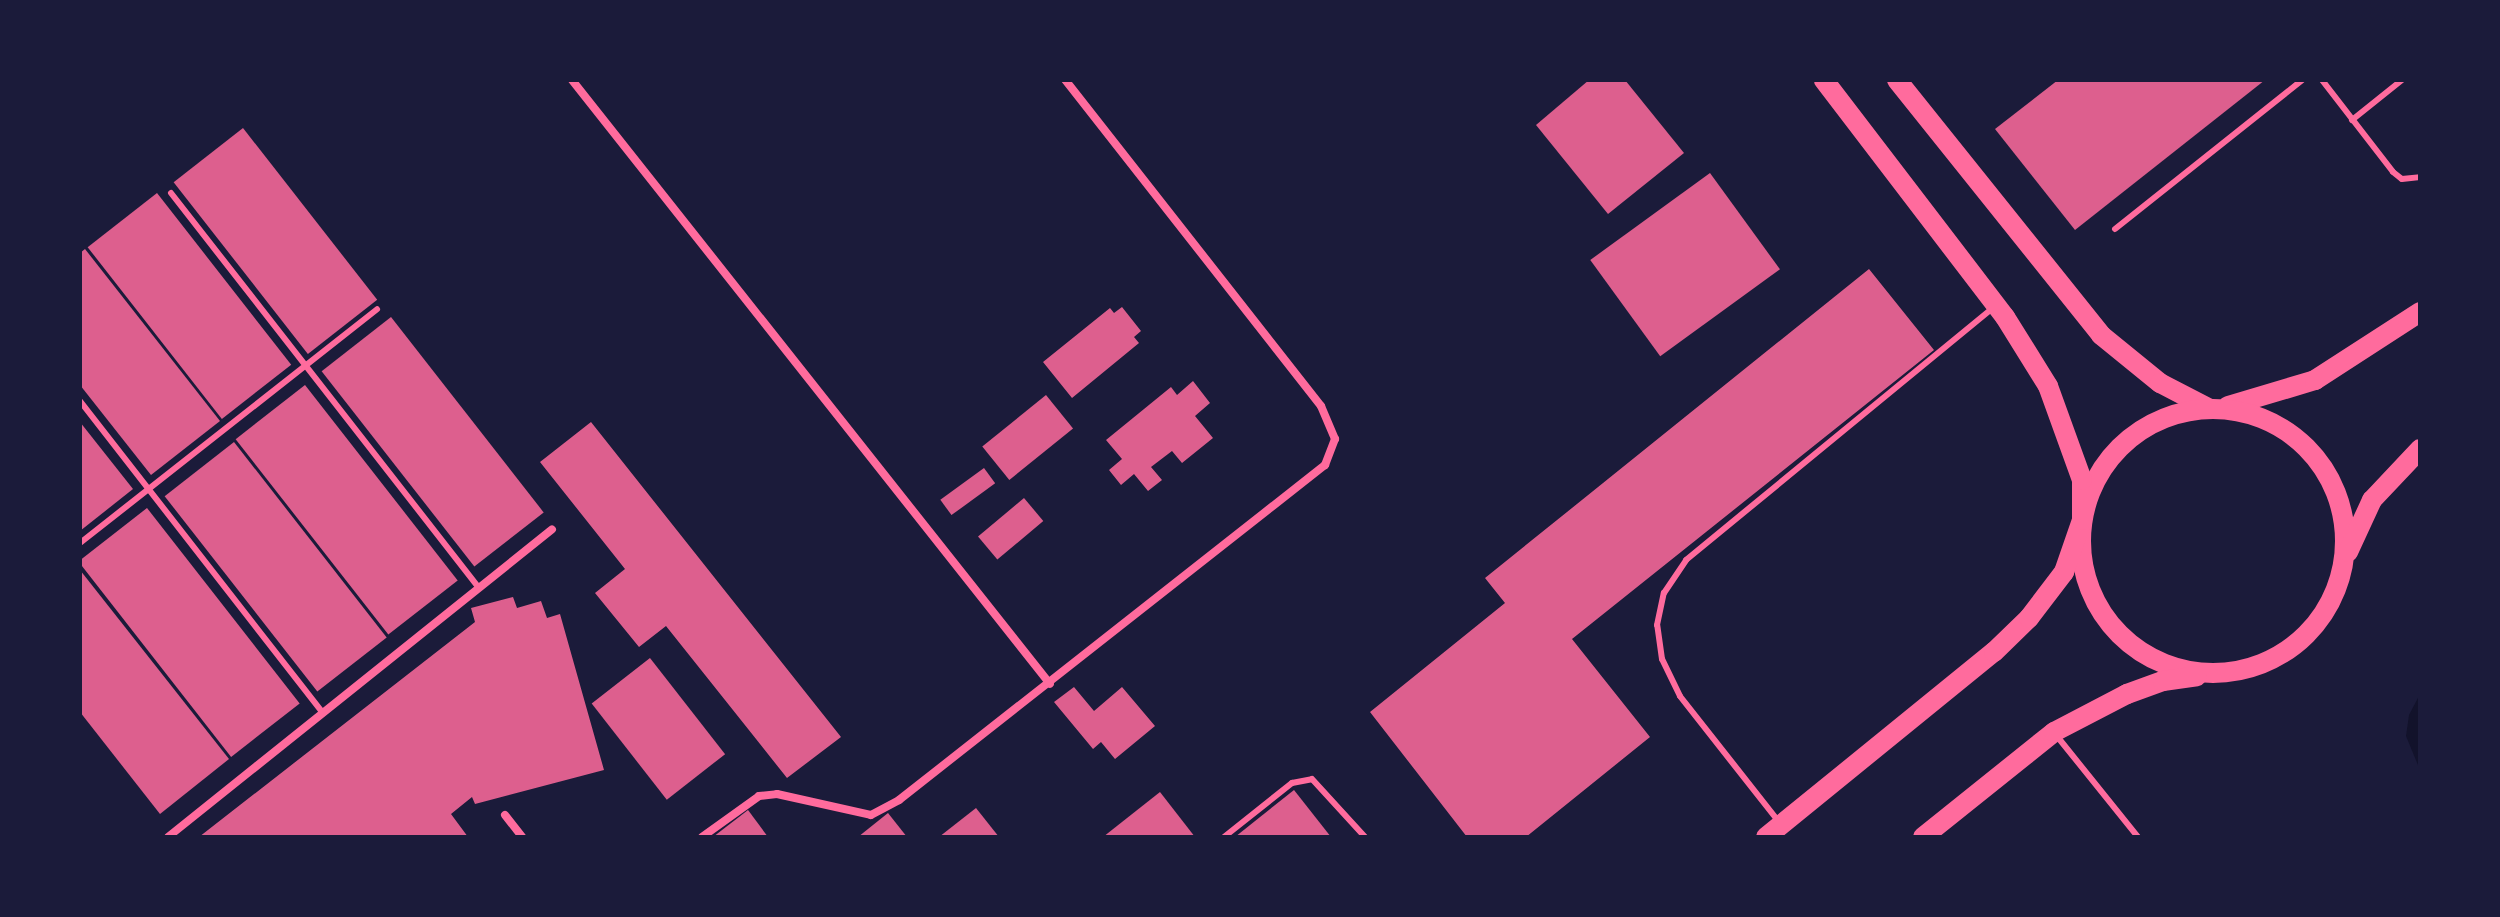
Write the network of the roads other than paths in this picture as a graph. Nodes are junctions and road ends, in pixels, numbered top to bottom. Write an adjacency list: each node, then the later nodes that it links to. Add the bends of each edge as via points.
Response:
1 (572, 80): 26 (street)
2 (1065, 80): 26 (street, via 1321,406 1335,439 1325,465)
3 (1824, 80): 12 (main road)
4 (1897, 80): 17 (main road, via 2101,335 2160,383)
5 (2302, 80): 11 (lane)
6 (2322, 80): 8 (lane)
7 (2402, 80): 8 (lane)
8 (2352, 120): 9 (lane, via 2402,179)
9 (2420, 177)
10 (171, 193): 15 (lane)
11 (2115, 229)
12 (1997, 305): 20 (main road, via 2048,386 2067,429 2082,480); 30 (lane, via 1686,560 1664,593 1657,625 1668,672)
13 (377, 309): 15 (lane)
14 (2420, 312): 17 (main road, via 2315,380 2242,404)
15 (305, 365): 19 (lane); 24 (lane)
16 (80, 401): 19 (lane)
17 (2208, 408): 20 (main road, via 2184,410 2125,441 2091,488); 23 (main road, via 2240,411 2280,428 2314,456 2336,493 2345,536)
18 (2420, 449): 23 (main road, via 2372,500)
19 (148, 490): 22 (lane); 27 (lane)
20 (2082, 520): 25 (main road, via 2081,554 2090,588 2108,620 2132,645 2162,663 2197,672); 30 (main road, via 2064,572 2029,618)
21 (552, 529): 24 (street)
22 (80, 543)
23 (2343, 569): 25 (main road, via 2326,609 2290,649 2261,665)
24 (479, 588): 27 (street)
25 (2229, 672): 28 (main road, via 2163,681)
26 (1050, 684): 33 (street, via 899,800 871,815 777,794 759,796)
27 (323, 713): 31 (street)
28 (2054, 732): 36 (main road); 37 (lane)
29 (505, 815): 32 (street)
30 (1773, 831)
31 (168, 837)
32 (522, 837)
33 (702, 837)
34 (1224, 837): 35 (lane, via 1292,783 1312,779)
35 (1365, 837)
36 (1923, 837)
37 (2138, 837)

